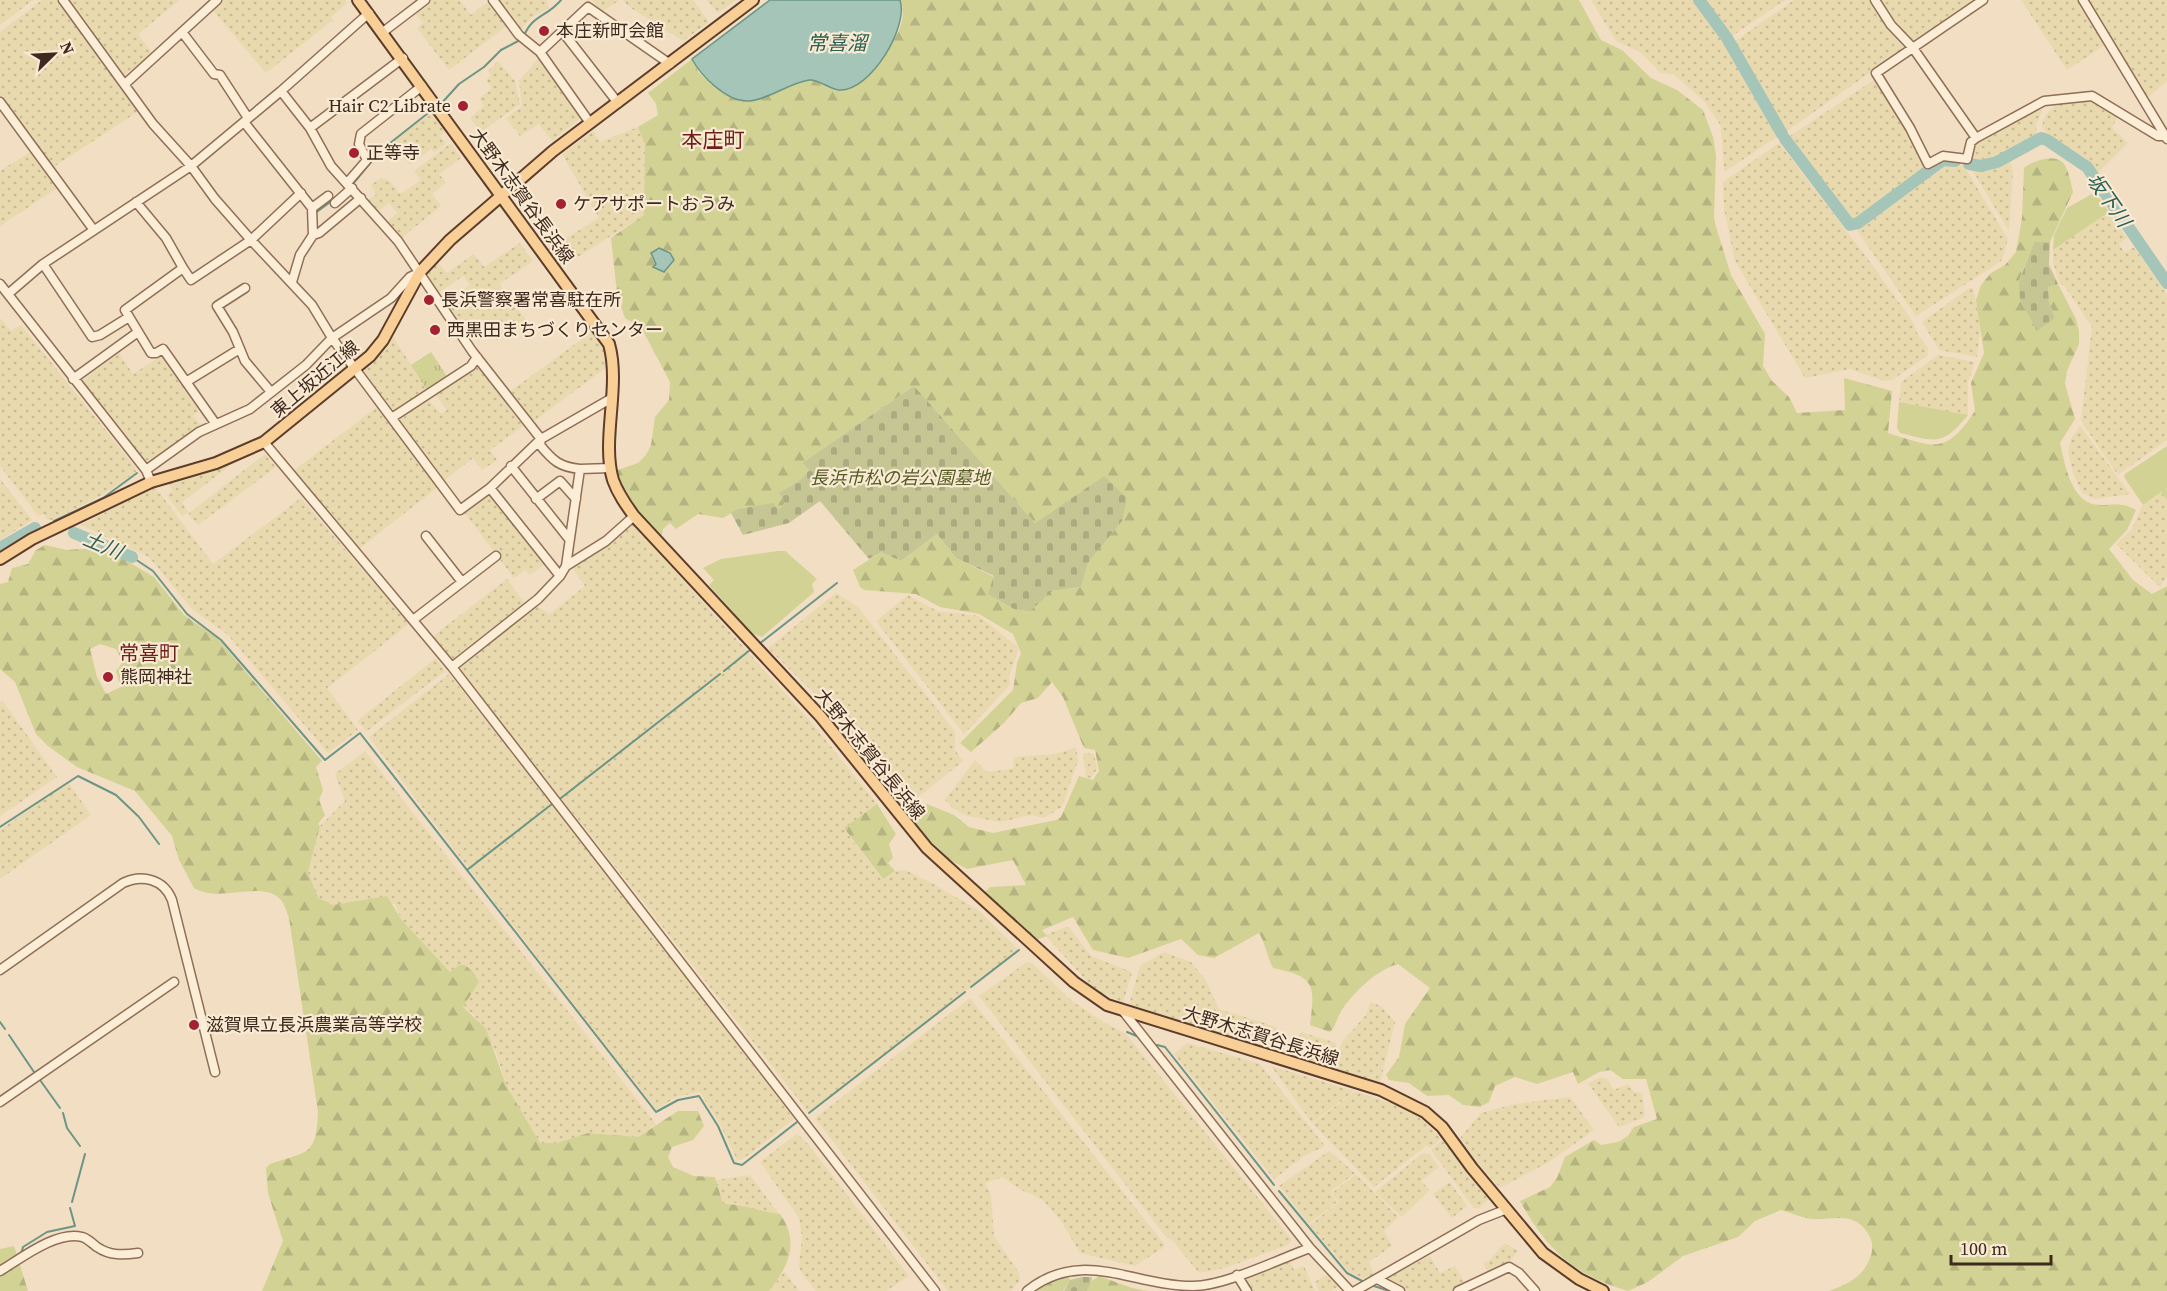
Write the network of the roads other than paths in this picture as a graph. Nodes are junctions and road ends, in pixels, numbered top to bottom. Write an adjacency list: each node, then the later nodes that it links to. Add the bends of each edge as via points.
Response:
1 (63, 0): 18 (street)
2 (218, 0): 12 (street)
3 (358, 0): 10 (main road, 大野木志賀谷長浜線)
4 (425, 0): 13 (street)
5 (493, 0): 15 (street, via 519,35)
6 (753, 0): 17 (main road, 東上坂近江線)
7 (1875, 0): 14 (street)
8 (1983, 0): 14 (street)
9 (2084, 0): 27 (street)
10 (369, 13): 13 (main road, 大野木志賀谷長浜線); 20 (street)
11 (562, 31): 15 (street); 17 (street, via 588,7); 22 (street)
12 (182, 32): 18 (street); 23 (street, via 214,74 220,75)
13 (383, 32): 16 (main road, 大野木志賀谷長浜線)
14 (1913, 48): 26 (street); 26 (street, via 1876,73 1910,128 1925,162 1943,156 1967,159 1971,142)
15 (540, 52): 24 (street)
16 (403, 58): 19 (main road, 大野木志賀谷長浜線); 25 (street)
17 (670, 64): 22 (main road, 東上坂近江線)
18 (125, 84): 28 (street, via 153,124)
19 (422, 86): 29 (street, via 361,134 358,144 367,159); 32 (main road, 大野木志賀谷長浜線)
20 (281, 92): 23 (street); 25 (street)
21 (0, 102): 37 (street)
22 (618, 103): 24 (main road, 東上坂近江線)
23 (246, 120): 28 (street); 30 (street)
24 (590, 123): 32 (main road, 東上坂近江線)
25 (310, 128): 29 (street, via 331,166)
26 (1976, 138): 27 (street, via 2044,101 2092,96)
27 (2166, 138)
28 (191, 166): 35 (street); 39 (street)
29 (350, 186): 33 (street); 34 (street)
30 (302, 193): 36 (street); 39 (street)
31 (328, 196): 36 (street)
32 (500, 196): 42 (main road, 東上坂近江線); 57 (main road, 大野木志賀谷長浜線, via 603,332 612,353)
33 (361, 198): 38 (street); 42 (street)
34 (335, 203)
35 (138, 204): 37 (street); 41 (street, via 166,238)
36 (312, 208): 38 (street)
37 (93, 229): 40 (street)
38 (314, 235): 43 (street, via 300,255)
39 (249, 241): 41 (street, via 191,280); 43 (street)
40 (43, 264): 45 (street); 48 (street, via 92,337)
41 (183, 268): 48 (street, via 127,307)
42 (420, 272): 46 (street); 47 (main road, 東上坂近江線); 52 (street)
43 (292, 282): 50 (street)
44 (245, 288): 51 (street, via 217,306 233,332)
45 (5, 290): 54 (street)
46 (391, 298): 47 (street); 50 (street)
47 (402, 304): 53 (main road, 東上坂近江線, via 383,340)
48 (129, 317): 49 (street)
49 (138, 333): 54 (street); 55 (street, via 151,353 163,349)
50 (332, 338): 53 (street); 56 (street)
51 (238, 350): 55 (street); 56 (street)
52 (477, 357): 58 (street, via 471,366); 60 (street)
53 (357, 369): 58 (street); 61 (main road, 東上坂近江線)
54 (73, 379): 65 (street)
55 (186, 382): 59 (street)
56 (271, 392): 59 (street, via 239,415)
57 (612, 398): 60 (street); 63 (main road, 大野木志賀谷長浜線)
58 (393, 417): 67 (street, via 460,510)
59 (215, 423): 65 (street)
60 (541, 439): 62 (street); 64 (street, via 540,445 558,465)
61 (264, 442): 66 (main road, 東上坂近江線, via 216,463); 78 (street)
62 (512, 466): 67 (street); 68 (street)
63 (611, 468): 64 (street); 70 (main road, 大野木志賀谷長浜線, via 620,497)
64 (580, 469): 69 (street)
65 (146, 470): 66 (street)
66 (151, 482): 74 (main road, 東上坂近江線)
67 (490, 488): 76 (street)
68 (536, 499): 69 (street, via 560,481); 72 (street)
69 (576, 499): 72 (street)
70 (634, 516): 75 (street, via 606,541); 82 (main road, 大野木志賀谷長浜線, via 821,717 927,848 1074,982)
71 (426, 536): 77 (street)
72 (569, 539): 75 (street)
73 (496, 556): 77 (street)
74 (0, 558)
75 (566, 566): 76 (street)
76 (560, 576): 79 (street, via 538,599)
77 (462, 582): 78 (street)
78 (413, 620): 79 (street)
79 (452, 667): 91 (street)
80 (0, 970): 83 (street, via 123,883 139,878 155,881 168,891 172,900)
81 (174, 982): 84 (street)
82 (1123, 1011): 85 (main road, 大野木志賀谷長浜線, via 1381,1090 1405,1101 1442,1127); 86 (street)
83 (214, 1072)
84 (0, 1102)
85 (1507, 1209): 90 (street, via 1479,1220); 98 (main road, 大野木志賀谷長浜線, via 1543,1253)
86 (1310, 1248): 89 (street); 94 (street)
87 (138, 1252): 88 (street, via 122,1256 102,1251 83,1237 72,1236 50,1241)
88 (0, 1271)
89 (1237, 1275): 92 (street, via 1195,1286 1080,1269 1059,1272); 93 (street)
90 (1378, 1280): 94 (street); 95 (street)
91 (935, 1291)
92 (1026, 1291)
93 (1246, 1291)
94 (1353, 1291)
95 (1400, 1291)
96 (1458, 1291): 97 (street, via 1509,1267)
97 (1535, 1291)
98 (1603, 1291)

